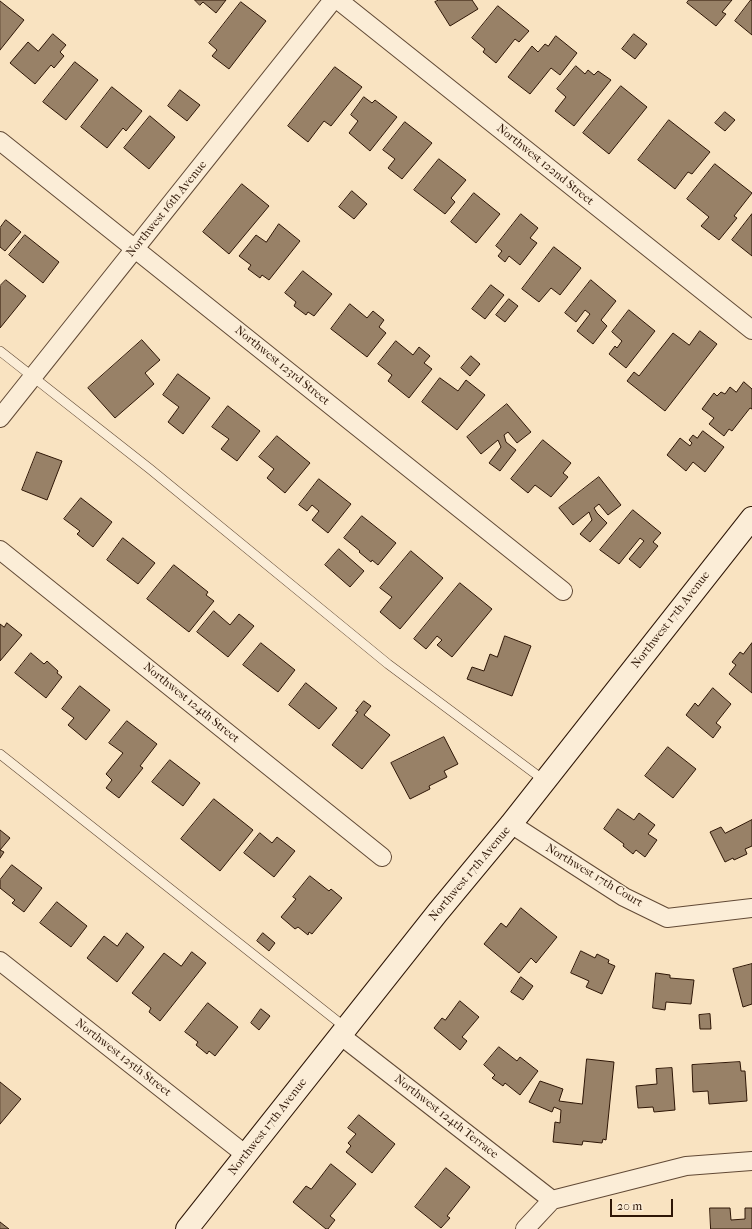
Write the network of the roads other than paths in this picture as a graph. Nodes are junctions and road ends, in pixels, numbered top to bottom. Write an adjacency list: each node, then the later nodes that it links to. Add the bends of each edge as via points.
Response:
1 (333, 0): 4 (street, Northwest 16th Avenue)
2 (338, 0): 5 (street, Northwest 122nd Street)
3 (0, 141): 4 (street, Northwest 123rd Street)
4 (136, 248): 7 (street, Northwest 16th Avenue); 11 (street, Northwest 123rd Street)
5 (752, 330)
6 (0, 351): 7 (lane)
7 (33, 377): 8 (street, Northwest 16th Avenue); 13 (lane, via 150,469 388,664)
8 (0, 418)
9 (752, 518): 13 (main road, Northwest 17th Avenue)
10 (0, 550): 15 (street, Northwest 124th Street)
11 (564, 591)
12 (0, 754): 18 (lane)
13 (545, 781): 14 (main road, Northwest 17th Avenue)
14 (511, 824): 16 (street, Northwest 17th Court, via 624,897 667,918); 18 (main road, Northwest 17th Avenue)
15 (382, 857)
16 (752, 908)
17 (0, 961): 19 (street, Northwest 125th Street)
18 (343, 1032): 19 (main road, Northwest 17th Avenue); 21 (street, Northwest 124th Terrace)
19 (246, 1155): 22 (main road, Northwest 17th Avenue)
20 (752, 1160): 21 (street, via 686,1166)
21 (552, 1200): 23 (street)
22 (187, 1229)
23 (525, 1229)

